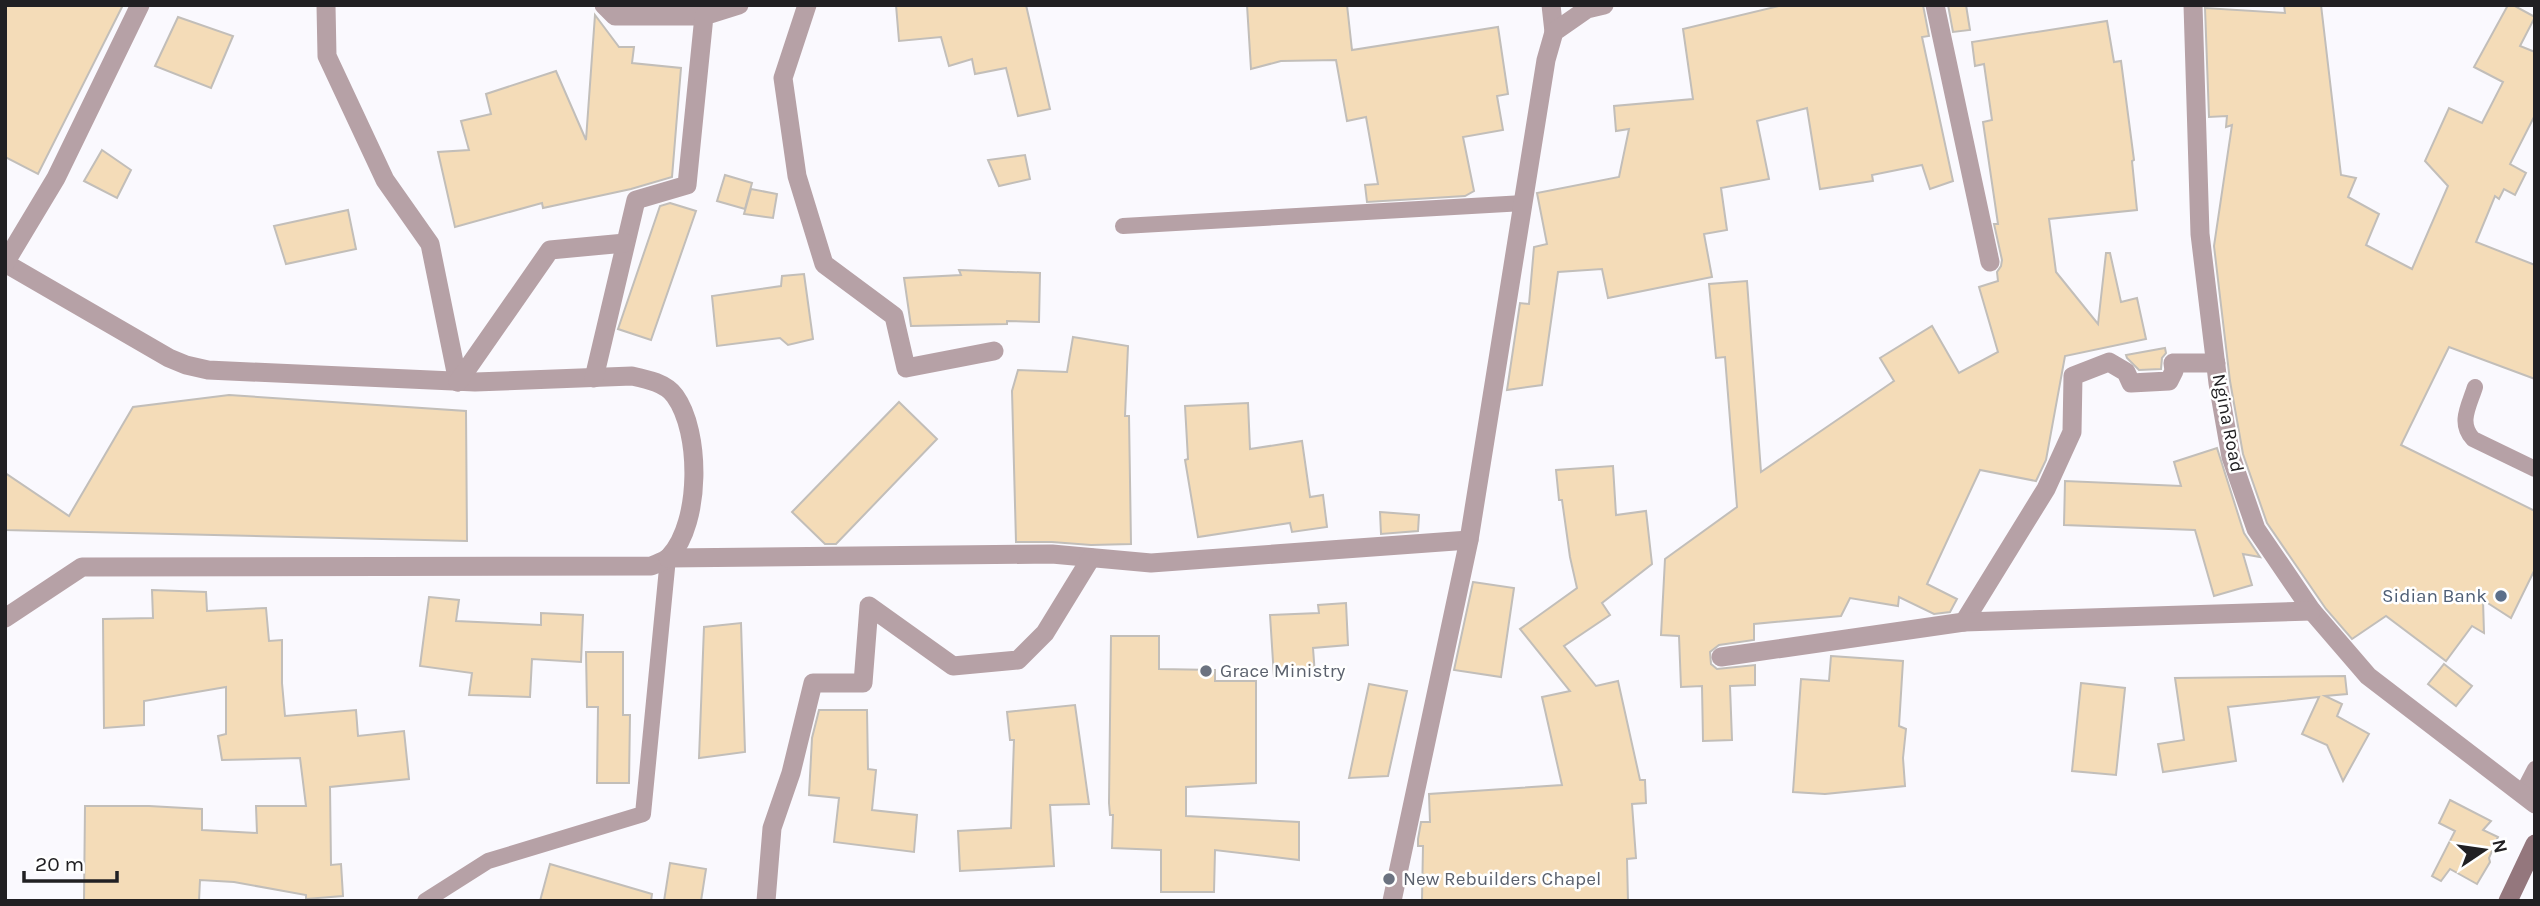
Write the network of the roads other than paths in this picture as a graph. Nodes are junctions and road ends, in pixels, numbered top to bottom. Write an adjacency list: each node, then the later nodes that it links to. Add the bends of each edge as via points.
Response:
1 (140, 5): 16 (street, via 56,178)
2 (326, 5): 20 (street, via 327,56 385,180 430,244)
3 (604, 5): 10 (street, via 615,16)
4 (739, 5): 10 (street)
5 (807, 5): 17 (street, via 783,78 797,176 824,264 894,316 906,368)
6 (1551, 5): 11 (street)
7 (1604, 5): 11 (street, via 1587,9)
8 (1935, 5): 15 (street)
9 (2193, 5): 18 (street, Ngina Road, via 2200,234)
10 (704, 16): 14 (street, via 687,185 636,200)
11 (1554, 32): 12 (street)
12 (1524, 203): 13 (lane); 23 (street)
13 (1123, 226)
14 (625, 243): 19 (street); 20 (street, via 550,250)
15 (1990, 262)
16 (5, 263): 20 (street, via 186,365 208,370)
17 (994, 351)
18 (2216, 363): 26 (street, Ngina Road, via 2231,457 2256,529); 28 (street, via 2172,363 2169,381 2131,383 2126,372 2109,362 2073,376 2072,432 2046,489)
19 (594, 378): 20 (street); 24 (street, via 632,376 654,381 675,394 691,431 694,497 681,542)
20 (458, 382)
21 (2475, 387): 22 (lane, via 2464,421 2466,432)
22 (2535, 469)
23 (1469, 540): 25 (street, via 1151,563); 35 (street)
24 (668, 558): 25 (street, via 1052,554); 27 (street, via 651,566 82,567); 33 (lane, via 643,814 488,861)
25 (1091, 558): 34 (street, via 1045,633 1018,660 953,666 869,606 863,683 813,682 791,774 772,828)
26 (2312, 611): 28 (street); 31 (street, Ngina Road, via 2368,676)
27 (5, 618)
28 (1964, 622): 29 (street)
29 (1721, 657)
30 (2535, 769): 31 (lane)
31 (2528, 799)
32 (2535, 844): 36 (main road)
33 (425, 901)
34 (766, 901)
35 (1392, 901)
36 (2508, 901)

